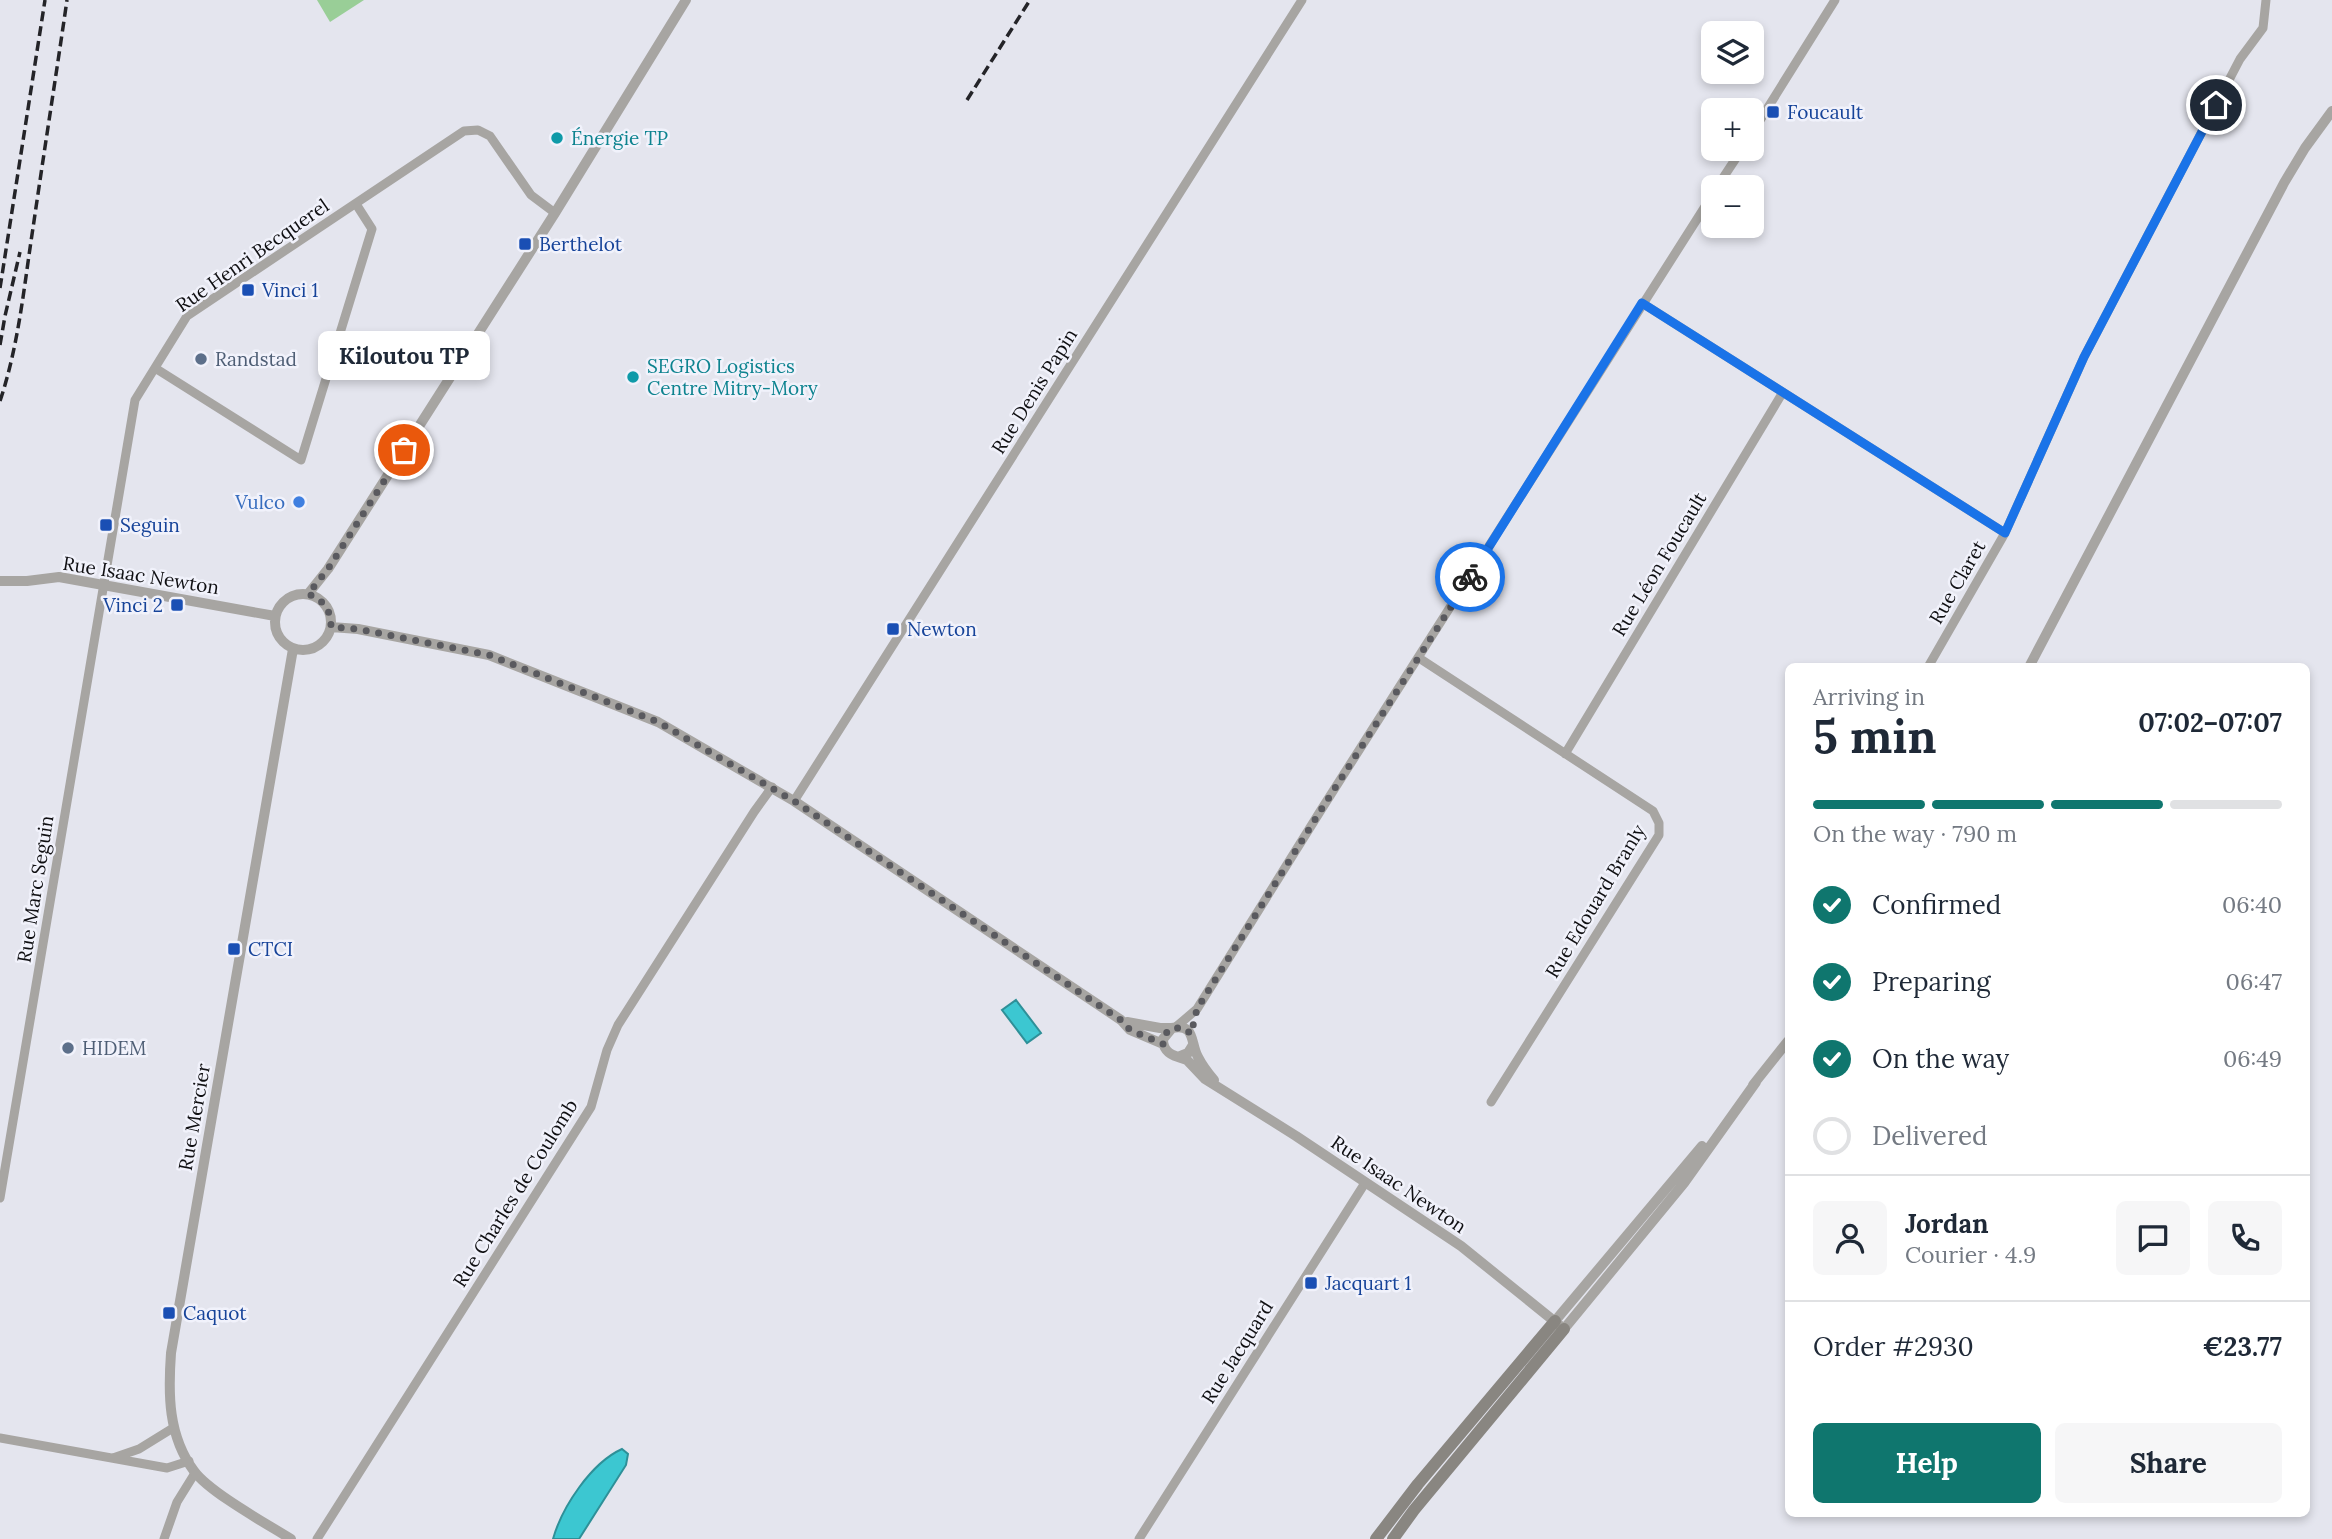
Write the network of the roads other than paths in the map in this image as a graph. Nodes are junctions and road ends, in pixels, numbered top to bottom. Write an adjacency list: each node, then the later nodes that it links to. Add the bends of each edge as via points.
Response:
1 (686, 0): 9 (street)
2 (1302, 0): 25 (street, Rue Denis Papin)
3 (1835, 0): 6 (street)
4 (2266, 0): 13 (street, Rue Claret, via 2263,28 2240,59 2084,357)
5 (2332, 111): 22 (street, via 2284,183)
6 (1764, 114)
7 (356, 204): 9 (street, Rue Henri Becquerel, via 470,129 490,136 531,195); 11 (street, Rue Henri Becquerel, via 187,316); 11 (street, via 372,229 301,460)
8 (1701, 212): 10 (street)
9 (555, 213): 16 (street)
10 (1642, 303): 12 (street); 20 (street)
11 (155, 368): 15 (street, Rue Henri Becquerel, via 135,400)
12 (1783, 392): 13 (street); 23 (street, Rue Léon Foucault)
13 (2005, 533): 21 (street, Rue Claret)
14 (0, 581): 15 (street, Rue Isaac Newton, via 59,577)
15 (104, 585): 17 (street, Rue Isaac Newton); 36 (street, Rue Marc Seguin)
16 (308, 594): 17 (street, via 289,597); 18 (street, via 323,602)
17 (275, 616): 19 (street, via 279,638)
18 (331, 627): 19 (street, via 321,644); 24 (street, via 489,655 658,722)
19 (293, 649): 38 (street, Rue Mercier, via 171,1353 168,1393)
20 (1419, 658): 23 (street, Rue Edouard Branly); 26 (street)
21 (1930, 663)
22 (2031, 663)
23 (1564, 754): 34 (street, Rue Edouard Branly, via 1653,811 1659,835)
24 (772, 788): 25 (street); 45 (street, Rue Charles de Coulomb, via 618,1025 591,1107)
25 (794, 801): 27 (street)
26 (1197, 1009): 28 (street); 29 (street)
27 (1121, 1020): 28 (street); 30 (street, via 1130,1030)
28 (1174, 1027): 29 (street, via 1184,1028); 30 (street, via 1164,1035)
29 (1192, 1040): 32 (street, via 1188,1053); 33 (street, Rue Isaac Newton, via 1196,1054)
30 (1163, 1044): 32 (street, via 1168,1053)
31 (1785, 1045): 37 (street)
32 (1178, 1057): 33 (street, Rue Isaac Newton)
33 (1218, 1085): 35 (street, Rue Isaac Newton)
34 (1491, 1102)
35 (1365, 1183): 37 (street, Rue Isaac Newton, via 1461,1246); 46 (street, Rue Jacquard)
36 (0, 1198)
37 (1559, 1325): 47 (main road, via 1418,1483); 48 (main road)
38 (173, 1428): 40 (street, via 139,1449); 41 (street, Rue Mercier)
39 (0, 1438): 40 (street)
40 (110, 1459): 41 (street, via 167,1468)
41 (189, 1461): 42 (street, Rue Mercier)
42 (195, 1473): 43 (street, via 177,1502); 44 (street, Rue Mercier)
43 (164, 1539)
44 (291, 1539)
45 (317, 1539)
46 (1139, 1539)
47 (1376, 1539)
48 (1393, 1539)

